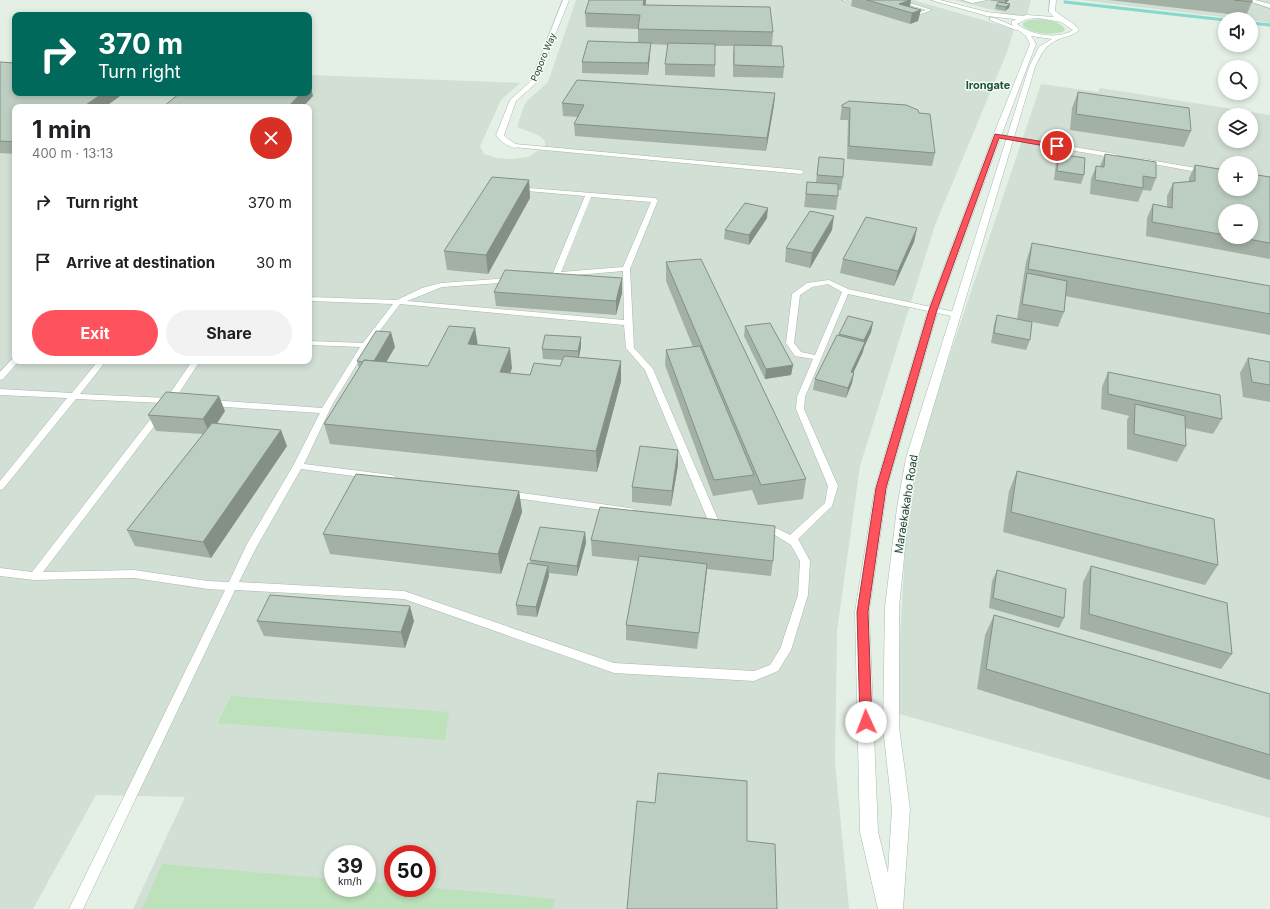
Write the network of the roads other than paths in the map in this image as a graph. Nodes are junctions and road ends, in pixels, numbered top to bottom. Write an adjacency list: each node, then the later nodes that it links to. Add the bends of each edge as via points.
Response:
1 (566, 0): 20 (main road, Poporo Way, via 533,83 513,100 500,135)
2 (895, 0): 11 (lane, via 930,10)
3 (937, 0): 8 (main road)
4 (964, 0): 5 (lane)
5 (985, 0)
6 (1249, 0): 9 (main road)
7 (1053, 1): 14 (main road, via 1052,12)
8 (951, 5): 13 (main road, via 987,14); 15 (main road)
9 (1270, 6)
10 (1042, 10): 12 (main road)
11 (914, 16)
12 (1031, 17): 13 (main road); 14 (main road)
13 (1023, 18): 15 (main road, via 1014,24)
14 (1063, 21): 16 (main road, via 1076,30)
15 (1020, 30): 16 (main road, via 1039,35); 17 (main road, Maraekakaho Road, via 1028,35 1033,44)
16 (1060, 36): 17 (main road, via 1041,48)
17 (1028, 67): 18 (main road); 19 (main road, Maraekakaho Road)
18 (997, 136): 19 (lane); 34 (main road)
19 (1011, 138): 21 (lane); 35 (main road, Maraekakaho Road)
20 (515, 146): 23 (lane)
21 (1126, 158)
22 (1133, 159): 24 (lane)
23 (801, 172)
24 (1218, 174)
25 (529, 190): 26 (lane)
26 (589, 195): 27 (lane, via 655,200); 28 (lane)
27 (626, 269): 28 (lane); 36 (lane)
28 (556, 275): 29 (lane)
29 (534, 277)
30 (520, 279): 33 (lane, via 441,285)
31 (846, 291): 34 (lane); 39 (lane); 39 (lane, via 829,282 810,285 796,294 790,343 798,354)
32 (312, 299): 33 (lane)
33 (398, 302): 36 (lane); 38 (lane)
34 (933, 310): 35 (lane); 62 (main road, via 881,488 862,612 869,832)
35 (956, 315): 63 (main road, Maraekakaho Road, via 912,458 903,508 892,607 891,727 901,809)
36 (628, 323): 55 (lane, via 630,348 650,370 718,523)
37 (312, 343): 38 (lane)
38 (365, 345): 49 (lane)
39 (818, 358): 57 (lane, via 801,397 800,409 833,486 829,504)
40 (12, 364): 43 (lane)
41 (100, 364): 45 (lane)
42 (194, 364): 46 (lane)
43 (0, 377)
44 (0, 392): 45 (lane)
45 (75, 396): 46 (lane); 52 (lane)
46 (169, 400): 47 (lane); 59 (lane)
47 (185, 402)
48 (200, 403): 49 (lane)
49 (325, 411): 50 (lane)
50 (298, 466): 51 (lane); 60 (lane)
51 (398, 479)
52 (0, 487)
53 (500, 493): 54 (lane)
54 (643, 512)
55 (698, 520)
56 (753, 528): 57 (lane, via 777,532)
57 (791, 540): 60 (lane, via 795,542 805,561 803,595 786,650 774,668 754,676 614,668 404,595)
58 (0, 572): 59 (lane)
59 (34, 576): 60 (lane, via 134,574)
60 (231, 586): 61 (lane)
61 (76, 909)
62 (888, 909)
63 (894, 909)

